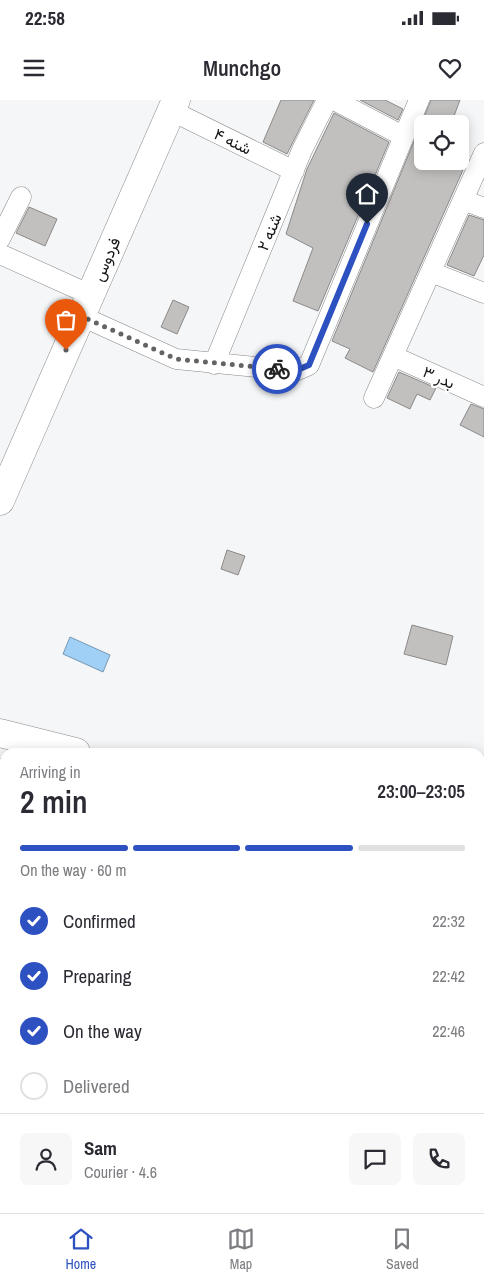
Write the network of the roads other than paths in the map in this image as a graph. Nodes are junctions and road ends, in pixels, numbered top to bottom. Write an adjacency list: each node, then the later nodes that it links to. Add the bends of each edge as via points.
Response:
1 (327, 100): 7 (street, شنه ۲)
2 (334, 100): 5 (street)
3 (419, 100): 5 (street)
4 (174, 105): 7 (street, شنه ۴); 15 (street, فردوس)
5 (403, 136): 17 (street, via 309,365 295,371)
6 (484, 153): 9 (street)
7 (294, 171): 17 (street, شنه ۲)
8 (21, 196): 11 (street)
9 (463, 200): 10 (street); 13 (street)
10 (484, 208)
11 (0, 239)
12 (0, 254): 15 (street)
13 (431, 272): 14 (street); 16 (street)
14 (484, 293)
15 (86, 306): 17 (street, via 176,359); 20 (street, فردوس)
16 (393, 356): 18 (street, بدر ۳); 19 (street)
17 (214, 364)
18 (484, 397)
19 (374, 398)
20 (0, 501)
21 (0, 734): 22 (street)
22 (59, 748)

